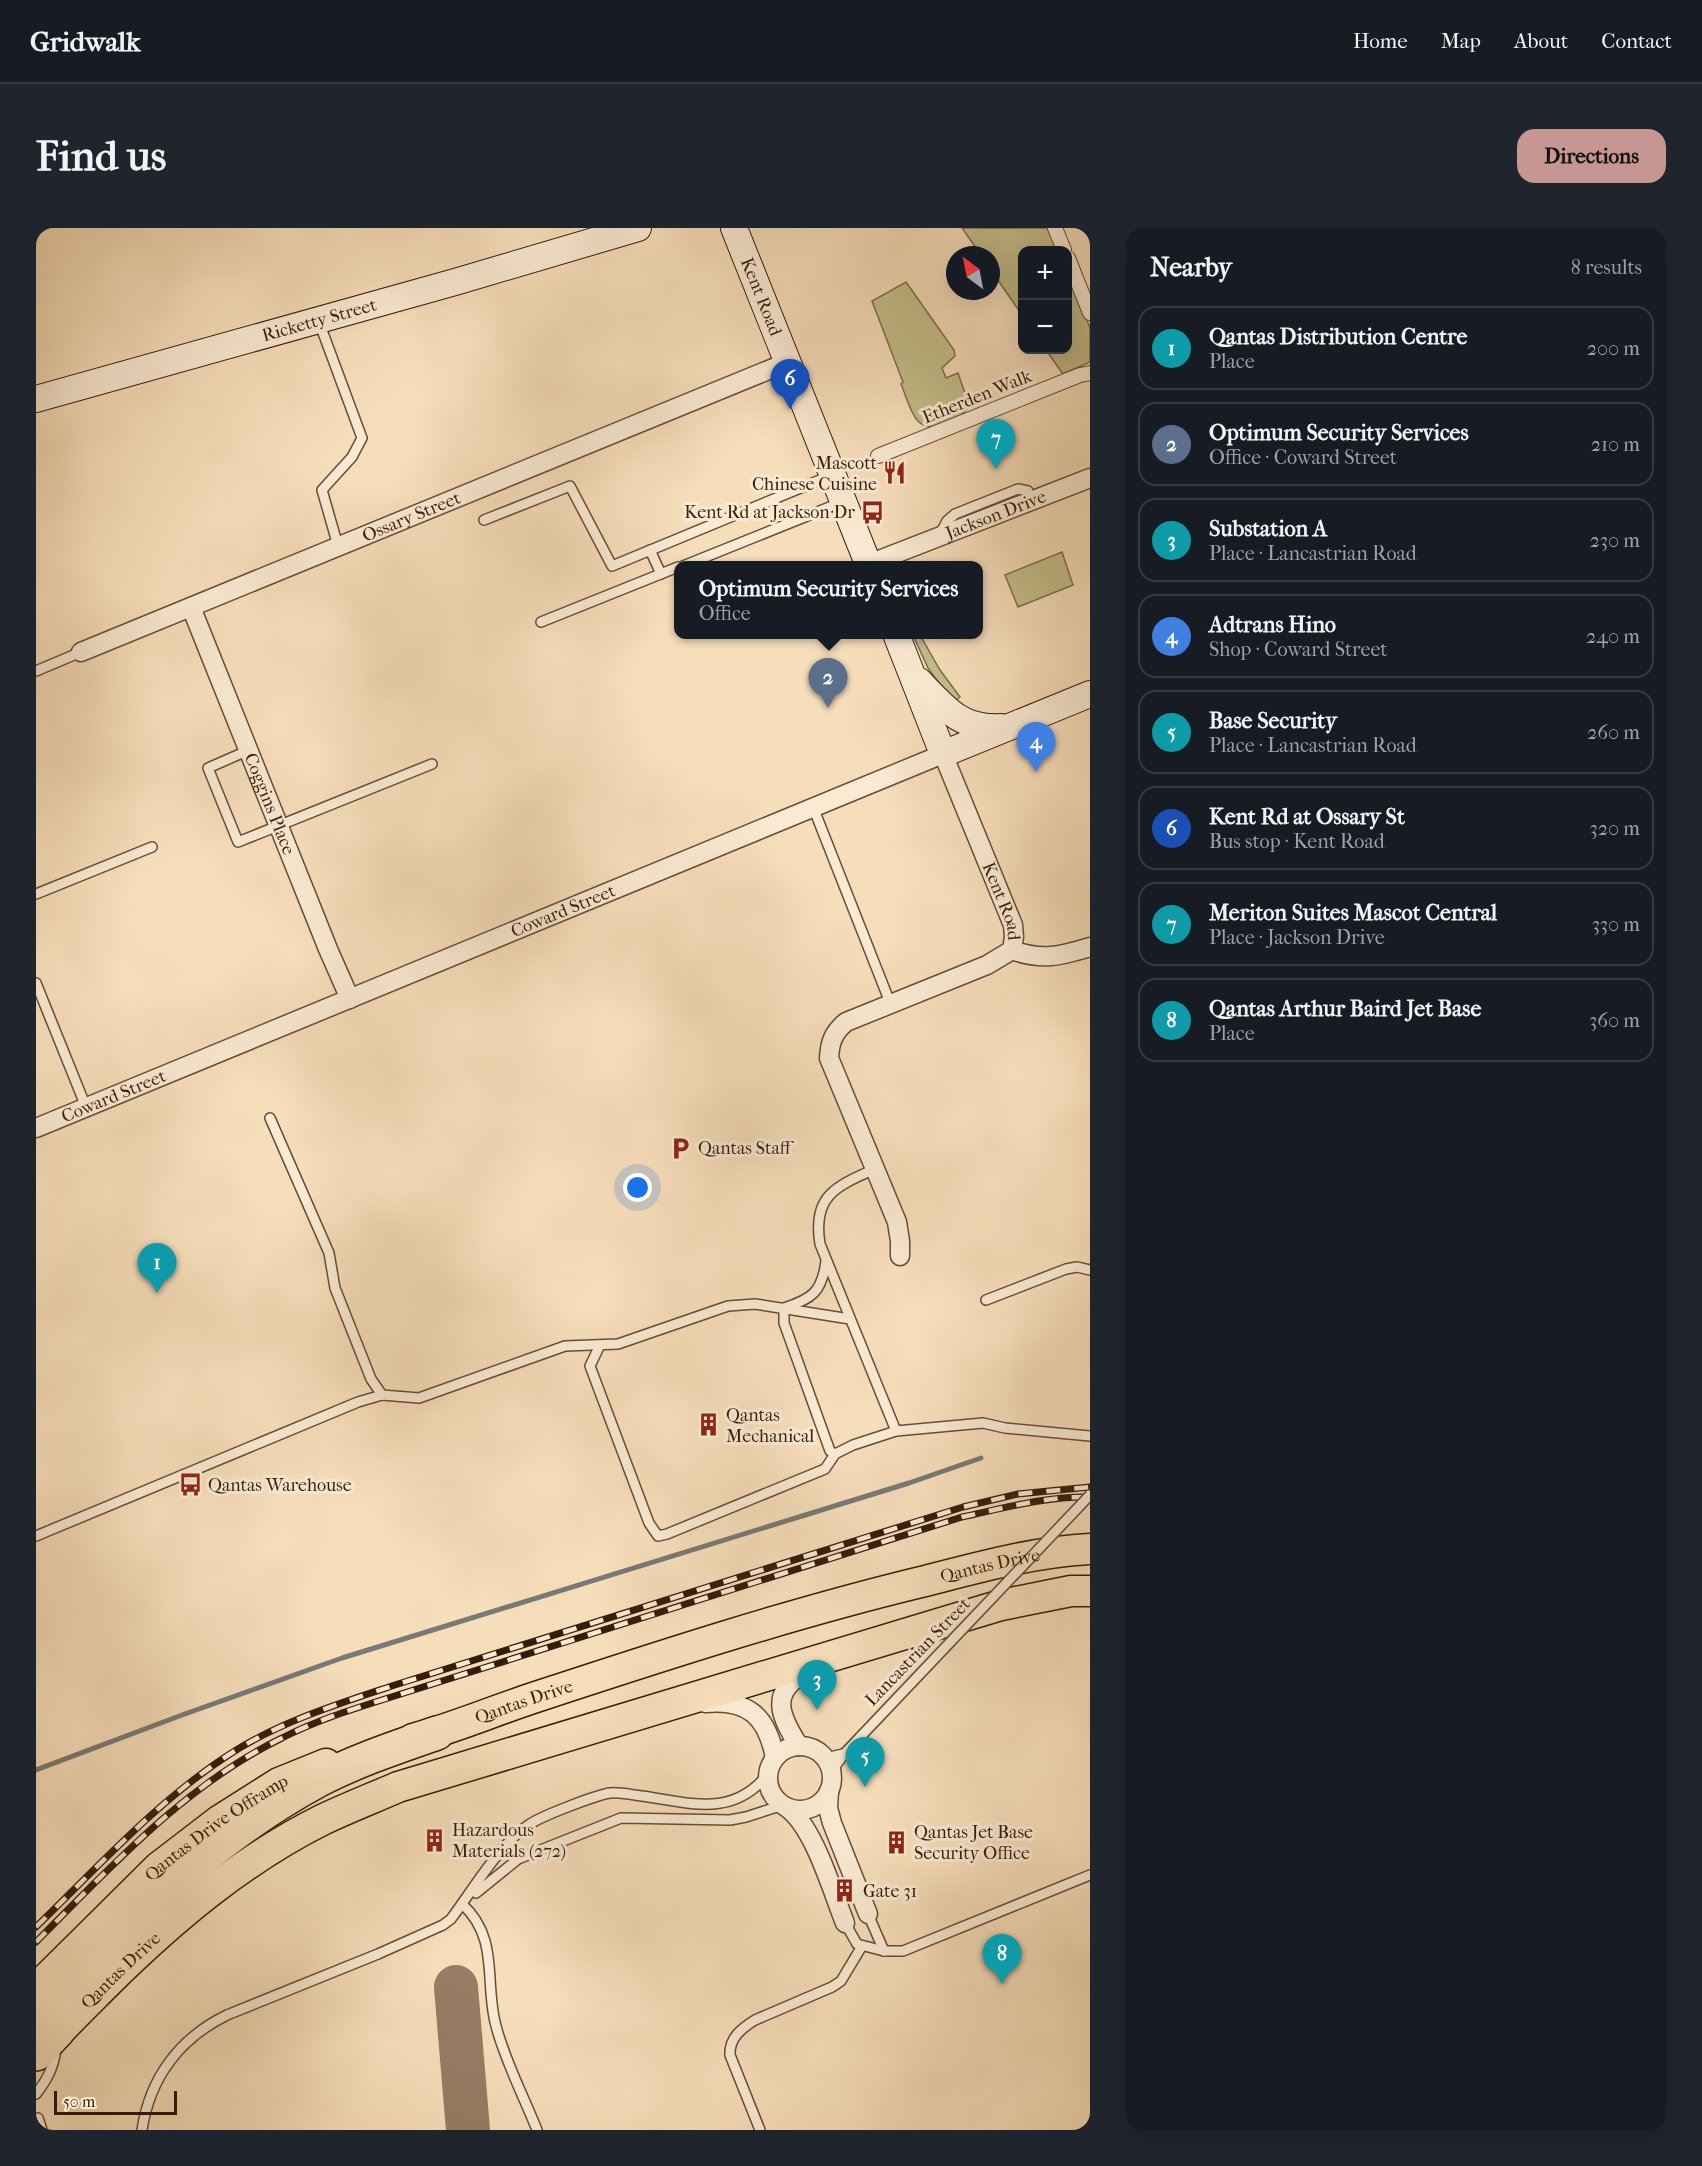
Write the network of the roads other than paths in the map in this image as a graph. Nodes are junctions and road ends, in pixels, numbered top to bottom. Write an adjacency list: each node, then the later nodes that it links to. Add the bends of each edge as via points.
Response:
1 (638, 228): 4 (main road, Ricketty Street)
2 (1055, 228): 5 (street)
3 (739, 229): 9 (main road, Kent Road)
4 (605, 233): 8 (main road, Ricketty Street, via 466,279)
5 (1062, 246)
6 (1072, 268): 7 (street)
7 (1090, 313)
8 (318, 320): 11 (main road, Ricketty Street); 17 (lane, via 362,438 352,457 322,490)
9 (788, 362): 13 (main road, Kent Road); 17 (street, Ossary Street)
10 (1090, 373): 12 (street, Etherden Walk)
11 (36, 399)
12 (878, 456)
13 (833, 475): 15 (main road, Kent Road); 18 (lane)
14 (1090, 478): 21 (street, Jackson Drive)
15 (844, 501): 19 (lane); 20 (main road, Kent Road)
16 (484, 520): 18 (lane, via 570,486 612,566)
17 (338, 546): 24 (street, Ossary Street)
18 (650, 550): 23 (lane)
19 (695, 561)
20 (867, 561)
21 (879, 561)
22 (674, 569): 23 (lane)
23 (661, 574): 25 (lane)
24 (191, 607): 27 (street, Ossary Street); 32 (street, Coggins Place)
25 (541, 622)
26 (898, 639): 29 (main road, Kent Road)
27 (81, 652): 28 (lane, Ossary Street)
28 (36, 671)
29 (911, 672): 31 (main road, via 969,725); 33 (main road, Kent Road)
30 (1090, 694): 31 (main road, Coward Street)
31 (1010, 726): 33 (main road, Coward Street)
32 (249, 750): 36 (street, Coggins Place); 36 (lane, via 208,768 233,832 238,842)
33 (943, 754): 35 (street, Coward Street); 40 (street, Kent Road, via 1013,925)
34 (432, 764): 36 (lane)
35 (813, 807): 42 (street, Coward Street); 43 (lane)
36 (279, 825): 42 (street, Coggins Place)
37 (152, 847): 38 (lane)
38 (36, 894)
39 (1090, 947): 40 (street, via 1041,958)
40 (1012, 950): 43 (street, Kent Road, via 987,965)
41 (36, 983): 44 (lane)
42 (350, 999): 44 (street, Coward Street)
43 (891, 1005): 47 (street, Kent Road, via 846,1022 830,1042 829,1058)
44 (86, 1107): 46 (street, Coward Street)
45 (270, 1118): 55 (lane, via 328,1253 334,1288 371,1379)
46 (36, 1128)
47 (875, 1169): 48 (street, Kent Road, via 897,1222); 49 (lane, via 834,1189 824,1202 818,1219)
48 (900, 1256)
49 (826, 1259): 52 (lane, via 824,1276 814,1294); 53 (lane)
50 (1090, 1270): 51 (lane, via 1071,1267)
51 (986, 1300)
52 (784, 1308): 53 (lane); 54 (lane, via 728,1306 618,1344); 58 (lane, via 784,1323 830,1451)
53 (850, 1319): 56 (lane)
54 (600, 1345): 55 (lane, via 565,1346 419,1398); 58 (lane, via 590,1366 649,1523 658,1536 825,1469)
55 (382, 1395): 60 (lane)
56 (896, 1431): 57 (lane, via 983,1423); 58 (lane)
57 (1090, 1436)
58 (836, 1454)
59 (1090, 1495): 68 (lane, Lancastrian Street, bridge)
60 (36, 1536)
61 (1090, 1549): 65 (highway, Qantas Drive, via 988,1565 845,1601 539,1696)
62 (1090, 1591): 63 (highway, Qantas Drive, via 1001,1605)
63 (840, 1654): 64 (highway, Qantas Drive); 66 (street, via 789,1682 780,1699 781,1711)
64 (661, 1708): 69 (street, via 716,1702 745,1707 769,1731); 79 (highway, Qantas Drive, via 398,1787 322,1820 214,1887)
65 (437, 1732): 78 (highway, Qantas Drive Offramp, via 332,1761 279,1783 219,1821 159,1867); 79 (highway, Qantas Drive, via 321,1779 208,1852 164,1890)
66 (799, 1746): 67 (street); 69 (street, via 790,1748)
67 (819, 1752): 68 (lane, via 834,1757); 70 (street, via 829,1764)
68 (845, 1753): 70 (lane, Lancastrian Street, via 836,1765)
69 (772, 1766): 71 (street, via 770,1788); 73 (lane, via 759,1786 747,1795 722,1803 609,1793 535,1821 508,1844)
70 (831, 1785): 71 (street, via 816,1806 796,1810); 74 (street, via 828,1808 832,1824)
71 (784, 1806): 73 (lane, via 730,1820 612,1820 518,1858); 75 (street, via 806,1828)
72 (1090, 1875): 77 (lane, via 903,1951)
73 (462, 1904): 84 (lane, via 451,1919 434,1930 209,2024 192,2036 165,2065 149,2100); 85 (lane, via 472,1913 485,1937 495,2023)
74 (866, 1908): 75 (street); 77 (lane)
75 (843, 1917): 76 (lane, via 854,1940)
76 (862, 1946): 77 (lane); 86 (lane, via 841,1981 755,2020 733,2040 730,2055)
77 (884, 1951)
78 (36, 1989)
79 (47, 2023): 80 (highway, Qantas Drive); 81 (lane, via 55,2061)
80 (36, 2055)
81 (36, 2094)
82 (38, 2118): 83 (lane)
83 (42, 2130)
84 (142, 2130)
85 (537, 2130)
86 (760, 2130)

